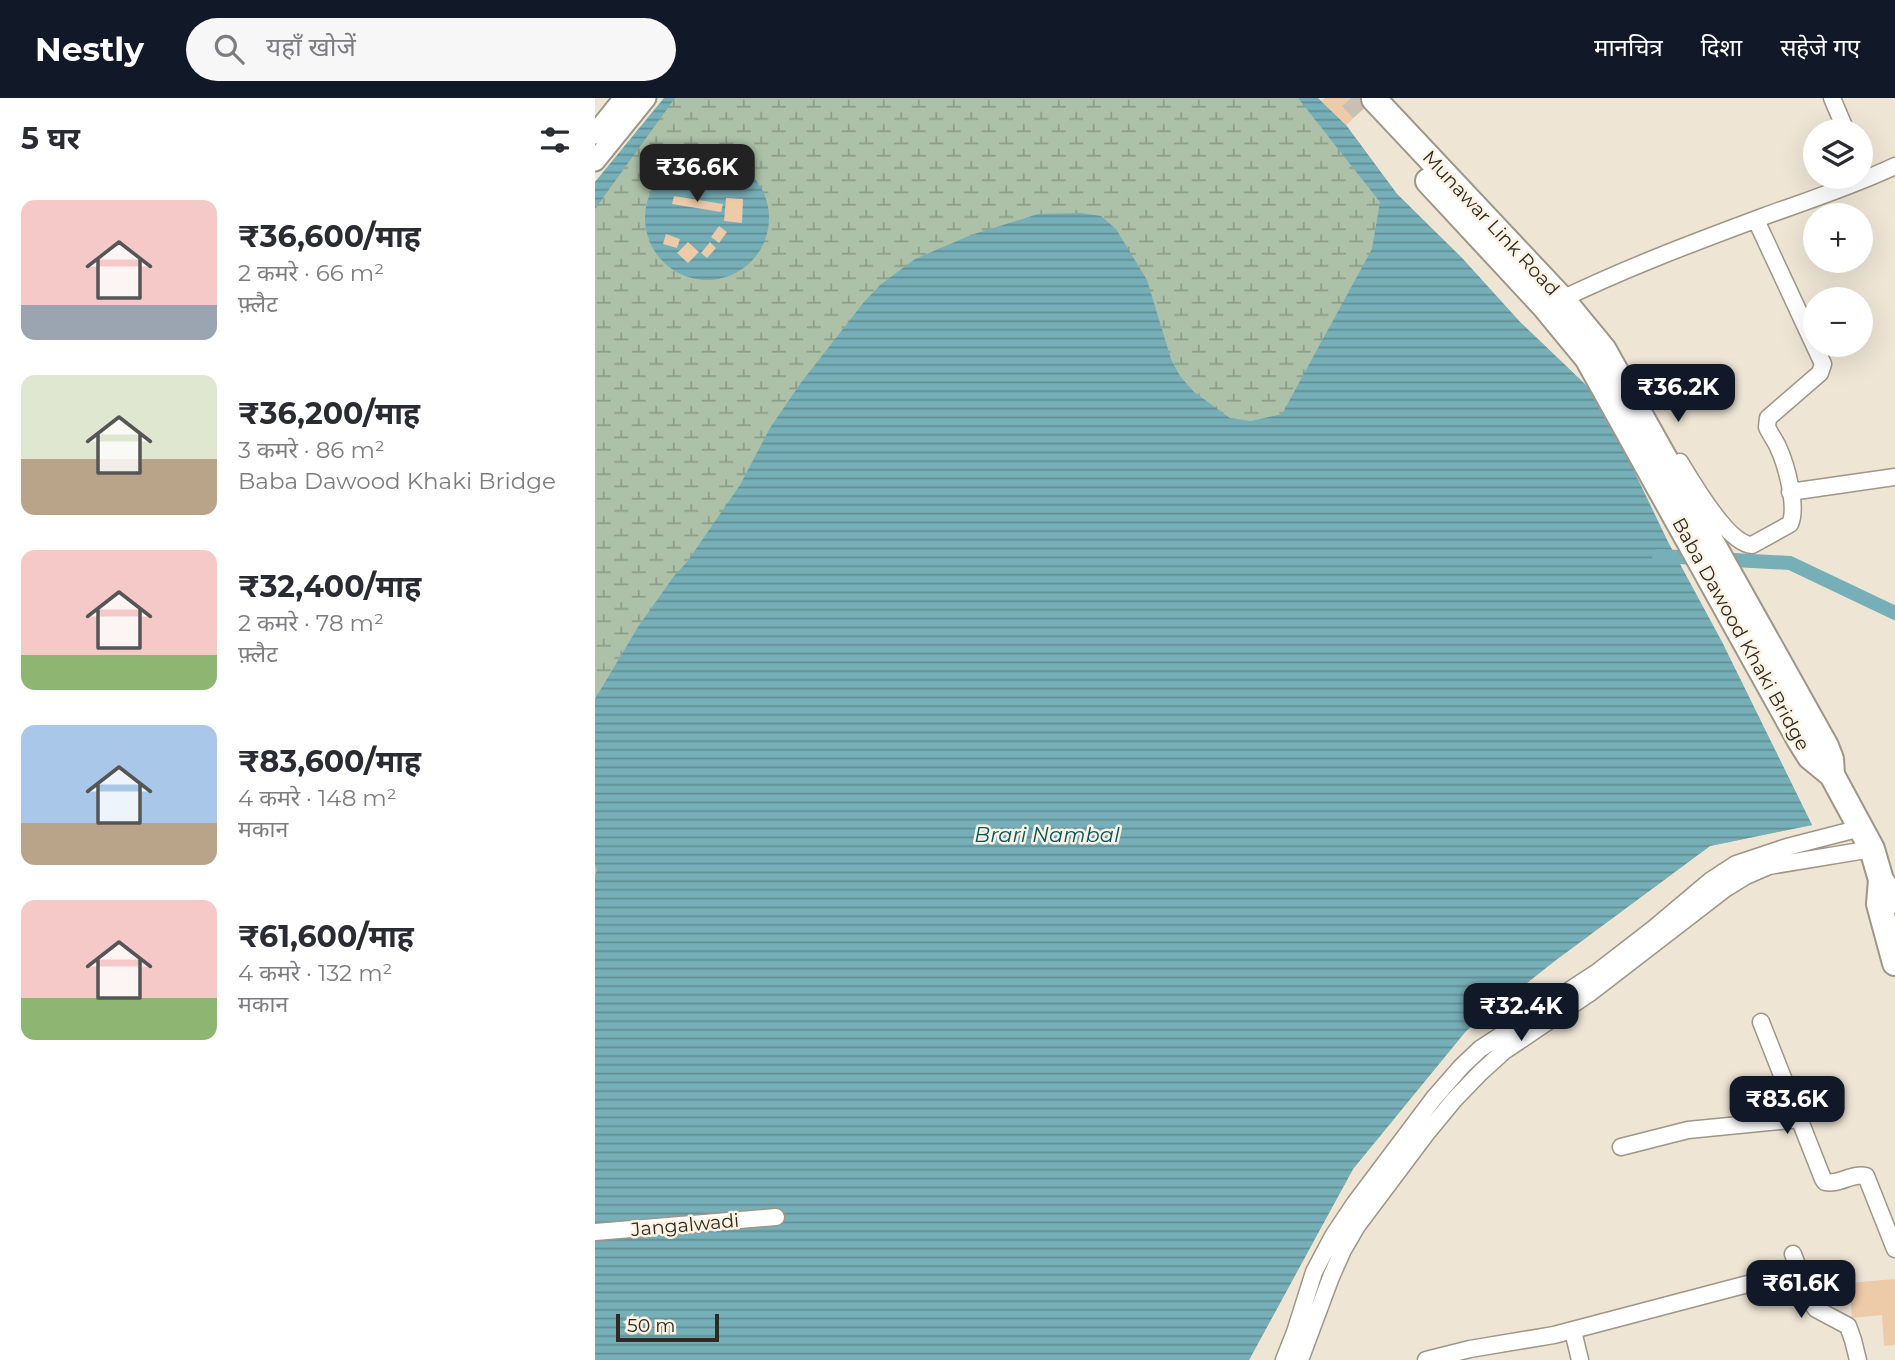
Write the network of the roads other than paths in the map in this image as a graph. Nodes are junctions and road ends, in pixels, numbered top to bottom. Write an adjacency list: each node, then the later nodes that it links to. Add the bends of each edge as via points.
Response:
1 (624, 98): 6 (street)
2 (646, 98): 7 (street)
3 (1832, 98): 5 (street)
4 (1368, 104): 12 (main road, Munawar Link Road)
5 (1841, 119)
6 (595, 134)
7 (595, 160)
8 (1895, 166): 9 (street)
9 (1873, 172)
10 (1828, 189): 11 (street)
11 (1756, 220): 12 (street); 15 (street, via 1823,363 1820,373 1768,418 1767,427 1782,457)
12 (1554, 303): 13 (main road, Munawar Link Road)
13 (1596, 349): 15 (street, via 1612,349 1716,518 1742,543 1752,545 1790,524 1794,514); 16 (main road, Baba Dawood Khaki Bridge, via 1809,735 1831,759 1832,775)
14 (1895, 477): 15 (street)
15 (1790, 492)
16 (1866, 839): 17 (main road); 22 (street, via 1769,866 1735,883 1590,993 1503,1052); 22 (street, via 1761,854 1736,864 1596,972 1480,1049 1461,1067)
17 (1888, 879): 18 (main road); 19 (main road, via 1879,904)
18 (1895, 901)
19 (1895, 963)
20 (1761, 1021): 21 (street)
21 (1800, 1119): 23 (street, via 1688,1130); 26 (street, via 1825,1182 1865,1176)
22 (1420, 1129): 30 (street, via 1355,1203 1323,1252); 31 (street, via 1343,1250)
23 (1621, 1147)
24 (776, 1217): 25 (street, Jangalwadi)
25 (595, 1232)
26 (1895, 1250)
27 (1793, 1254): 34 (street, via 1811,1302 1848,1326)
28 (1763, 1280): 29 (street)
29 (1573, 1331): 32 (street); 33 (street)
30 (1284, 1360)
31 (1300, 1360)
32 (1426, 1360)
33 (1580, 1360)
34 (1858, 1360)

